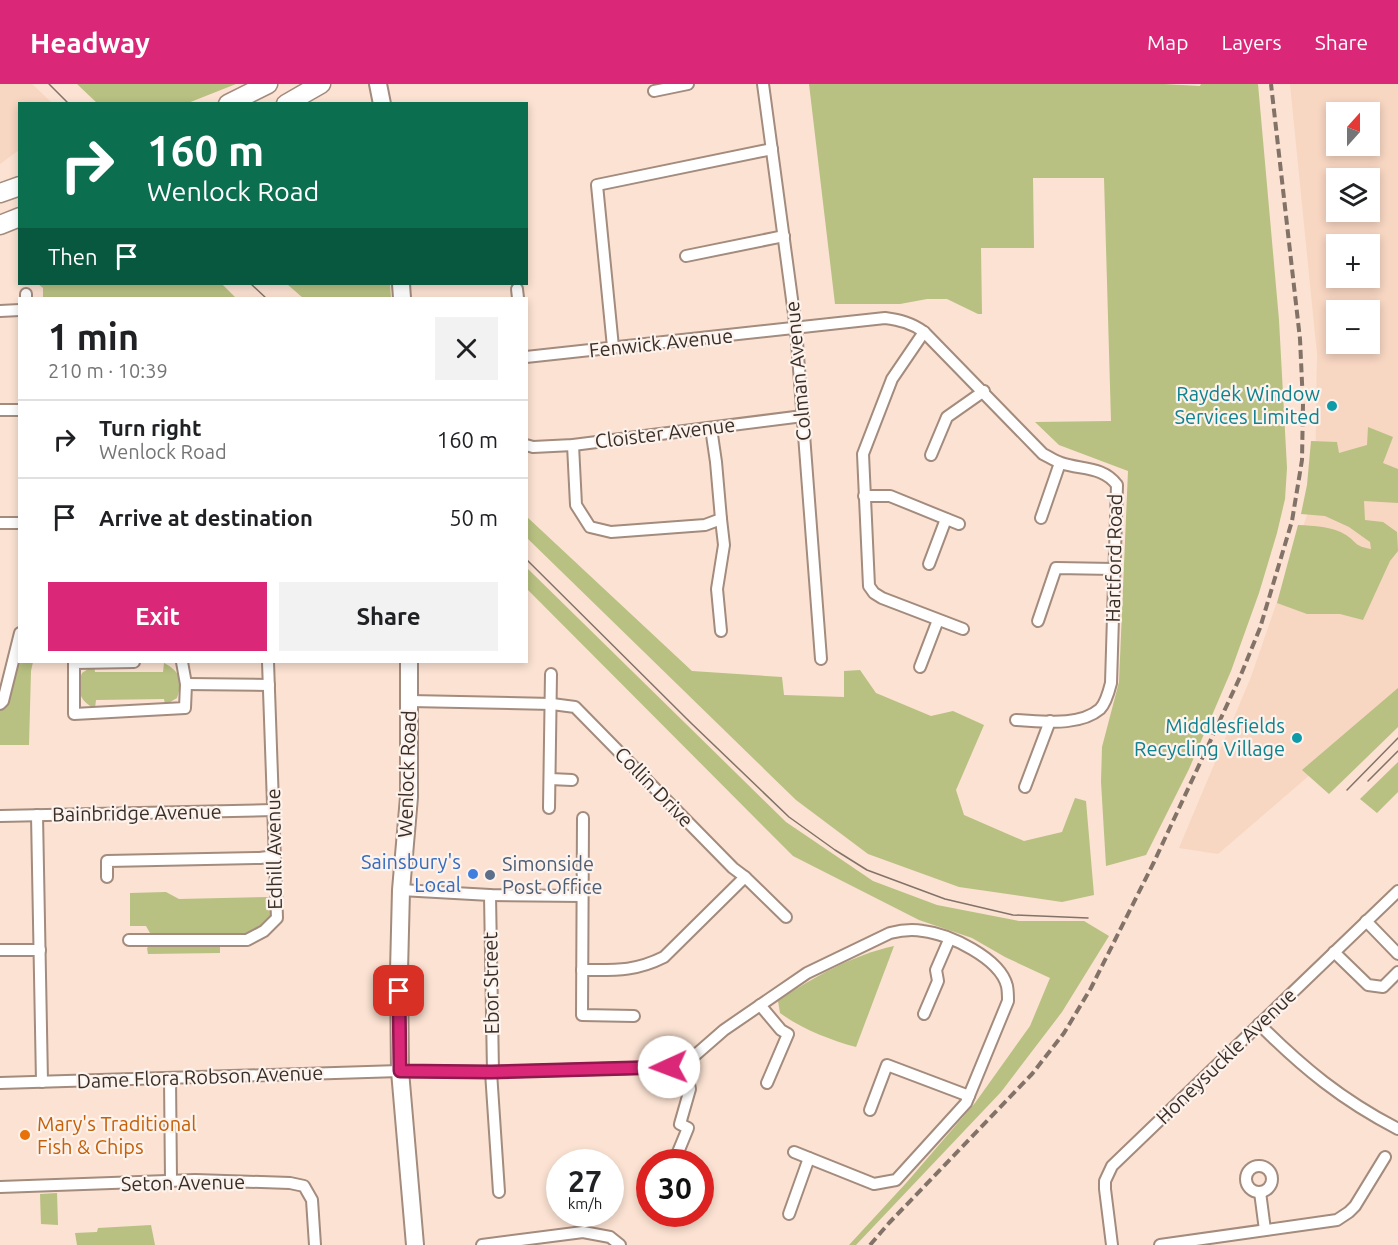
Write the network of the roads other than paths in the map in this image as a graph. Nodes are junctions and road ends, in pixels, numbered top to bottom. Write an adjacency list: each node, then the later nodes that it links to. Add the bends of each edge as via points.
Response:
1 (268, 84): 7 (main road)
2 (321, 84): 8 (main road)
3 (378, 84): 9 (street)
4 (688, 84): 6 (street)
5 (763, 84): 10 (street, Colman Avenue)
6 (654, 91)
7 (232, 102)
8 (290, 102)
9 (382, 102)
10 (772, 149): 15 (street, Colman Avenue); 21 (street, via 597,185)
11 (18, 187): 12 (main road)
12 (0, 193)
13 (18, 218): 14 (main road)
14 (0, 225)
15 (784, 236): 16 (street); 19 (street, Colman Avenue)
16 (686, 256)
17 (18, 310): 18 (street)
18 (0, 311)
19 (796, 328): 20 (street, Hartford Road, via 885,318 901,320); 21 (street, Fenwick Avenue); 26 (street, Colman Avenue)
20 (924, 332): 23 (street, Hartford Road); 32 (street, via 892,379 863,454)
21 (613, 348): 22 (street, Fenwick Avenue)
22 (528, 357)
23 (984, 391): 30 (street, via 947,417); 31 (street, Hartford Road, via 1043,454)
24 (0, 410): 25 (street)
25 (18, 410)
26 (803, 416): 27 (street, Cloister Avenue); 46 (street, Colman Avenue)
27 (711, 428): 28 (street, Cloister Avenue); 34 (street)
28 (573, 445): 29 (street, Cloister Avenue); 34 (street, via 576,505 590,527 611,532 705,525)
29 (528, 446)
30 (931, 455)
31 (1060, 463): 33 (street); 40 (street, Hartford Road, via 1098,471 1117,485)
32 (864, 496): 35 (street, via 890,496); 41 (street, via 868,586 882,598)
33 (1041, 518)
34 (721, 519): 44 (street, via 724,545 717,589)
35 (946, 519): 38 (street); 39 (street)
36 (0, 523): 37 (street)
37 (18, 523)
38 (959, 524)
39 (929, 564)
40 (1114, 569): 42 (street, via 1056,568); 59 (street, Hartford Road, via 1111,683 1107,696 1101,708 1086,716)
41 (938, 620): 43 (street); 51 (street)
42 (1038, 621)
43 (963, 629)
44 (721, 631)
45 (18, 641): 56 (street)
46 (821, 659)
47 (74, 663): 53 (street, via 74,714 185,708)
48 (182, 663): 53 (street)
49 (268, 663): 54 (street, Edhill Avenue)
50 (409, 663): 55 (street, Wenlock Road)
51 (920, 667)
52 (551, 674): 57 (street)
53 (186, 684): 54 (street)
54 (269, 686): 64 (street, Edhill Avenue)
55 (410, 701): 57 (street); 71 (street, Wenlock Road, via 409,797)
56 (0, 704)
57 (552, 704): 60 (street); 70 (street, Collin Drive, via 575,707)
58 (1016, 720): 59 (street, Hartford Road)
59 (1050, 721): 62 (street)
60 (550, 778): 61 (street); 63 (street)
61 (572, 780)
62 (1025, 787)
63 (549, 808)
64 (274, 810): 65 (street, Bainbridge Avenue); 68 (street, Edhill Avenue)
65 (37, 815): 66 (street, Bainbridge Avenue); 80 (street)
66 (0, 816)
67 (583, 818): 74 (street)
68 (275, 856): 69 (street, via 107,861); 77 (street, Edhill Avenue, via 277,918 264,931 247,940)
69 (107, 877)
70 (745, 877): 75 (street, Collin Drive); 83 (street, via 664,957 627,970)
71 (401, 890): 73 (street); 90 (street, Wenlock Road)
72 (1398, 891): 76 (street, Honeysuckle Avenue)
73 (490, 895): 74 (street); 91 (street, Ebor Street)
74 (582, 896): 83 (street)
75 (786, 916)
76 (1366, 921): 81 (street, Honeysuckle Avenue); 82 (street)
77 (129, 940)
78 (949, 940): 85 (street, via 926,931 890,933 807,973); 86 (street); 96 (street, via 978,952 1007,985 1008,1001)
79 (0, 950): 80 (street)
80 (40, 950): 93 (street)
81 (1334, 952): 84 (street, via 1368,985 1383,987); 88 (street, Honeysuckle Avenue)
82 (1398, 954)
83 (582, 970): 87 (street, via 582,1015)
84 (1398, 972)
85 (760, 1005): 89 (street); 95 (street, via 788,1034)
86 (924, 1014)
87 (634, 1016)
88 (1259, 1024): 98 (street, via 1332,1090); 114 (street, Honeysuckle Avenue, via 1112,1166 1105,1181)
89 (685, 1064): 91 (street, Dame Flora Robson Avenue); 99 (street, via 690,1089 680,1124 688,1128)
90 (400, 1071): 91 (street, Dame Flora Robson Avenue); 92 (street, Dame Flora Robson Avenue); 111 (street, Wenlock Road)
91 (492, 1072): 105 (street, Ebor Street)
92 (170, 1078): 93 (street, Dame Flora Robson Avenue); 103 (street)
93 (42, 1082): 94 (street, Dame Flora Robson Avenue)
94 (0, 1083)
95 (767, 1083)
96 (969, 1096): 97 (street, via 887,1065); 102 (street, via 896,1180 874,1184)
97 (870, 1110)
98 (1398, 1129)
99 (679, 1149)
100 (794, 1152): 102 (street)
101 (1384, 1157): 108 (street, via 1355,1206 1344,1217)
102 (809, 1158): 107 (street)
103 (171, 1180): 104 (street, Seton Avenue); 110 (street, Seton Avenue, via 304,1186 312,1200)
104 (0, 1187)
105 (499, 1191)
106 (1260, 1192): 108 (street)
107 (789, 1215)
108 (1264, 1230): 115 (street)
109 (503, 1244): 112 (street); 113 (street, via 583,1232 610,1237)
110 (315, 1245)
111 (414, 1245)
112 (482, 1245)
113 (620, 1245)
114 (1112, 1245)
115 (1160, 1245)

